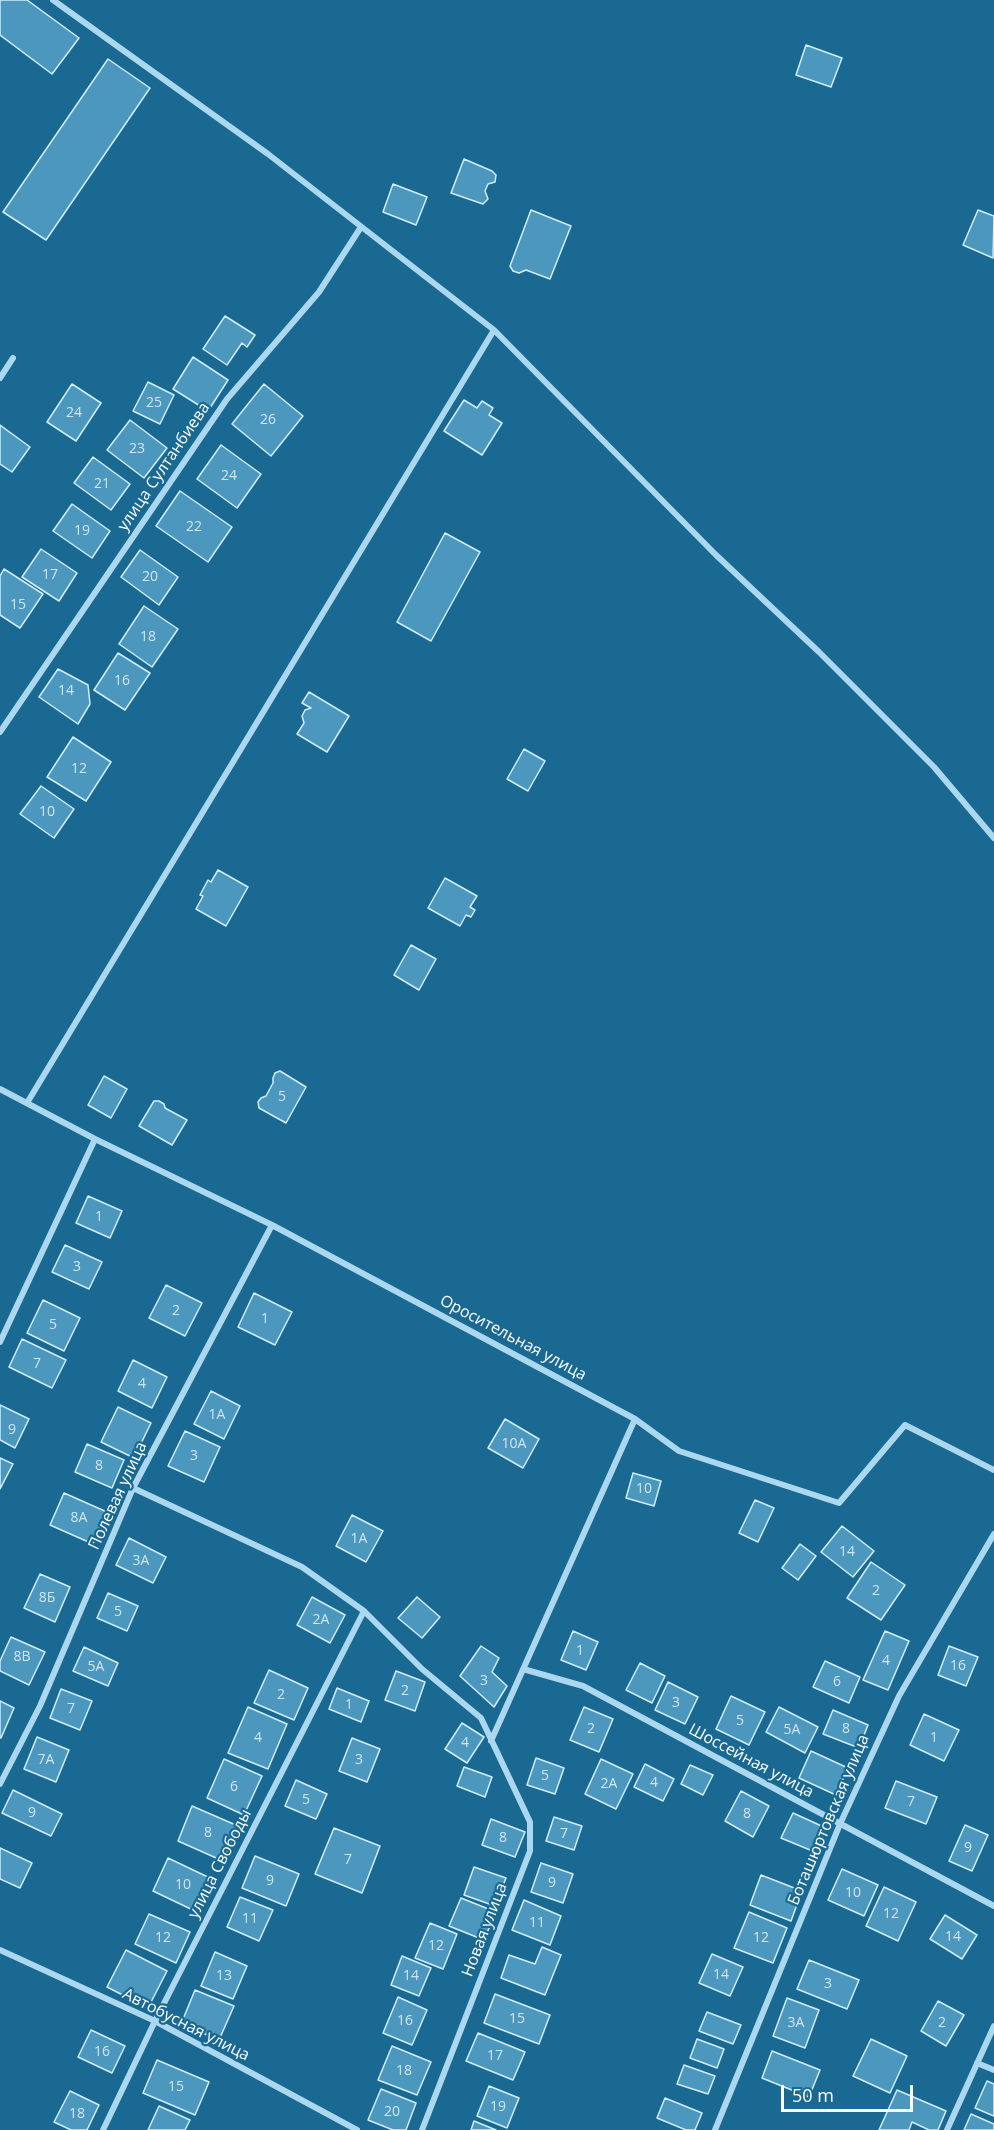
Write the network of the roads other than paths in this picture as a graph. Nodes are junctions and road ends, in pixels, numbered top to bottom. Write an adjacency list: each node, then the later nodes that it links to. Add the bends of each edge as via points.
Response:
1 (52, 0): 2 (street, via 268,154)
2 (361, 227): 3 (street); 6 (street, улица Султанбиева, via 319,292 227,399)
3 (494, 330): 7 (street, via 716,555 926,759); 9 (street)
4 (13, 358): 5 (street)
5 (0, 378)
6 (0, 732)
7 (994, 838)
8 (0, 1089): 9 (street, Оросительная улица)
9 (27, 1102): 10 (street, Оросительная улица)
10 (95, 1139): 11 (street, Оросительная улица); 12 (street)
11 (272, 1225): 13 (street, Оросительная улица); 15 (street, Полевая улица)
12 (0, 1342)
13 (635, 1419): 14 (street, Оросительная улица, via 679,1451 839,1503 905,1425); 18 (street)
14 (994, 1470)
15 (133, 1488): 17 (street, Новая улица, via 302,1567); 20 (street, Полевая улица, via 40,1706)
16 (994, 1534): 21 (street, Боташюртовская улица, via 899,1696)
17 (364, 1611): 19 (street, Новая улица, via 422,1670 481,1718); 24 (street, улица Свободы)
18 (523, 1670): 19 (street); 21 (street, Шоссейная улица, via 583,1686)
19 (492, 1741): 30 (street, Новая улица, via 530,1822 530,1851)
20 (0, 1784)
21 (840, 1824): 22 (street, Шоссейная улица); 31 (street, Боташюртовская улица)
22 (994, 1906)
23 (0, 1950): 24 (street, Автобусная улица)
24 (155, 2021): 28 (street, улица Свободы); 29 (street, Автобусная улица)
25 (994, 2026): 26 (street)
26 (977, 2063): 27 (street); 32 (street)
27 (994, 2070)
28 (104, 2130)
29 (357, 2130)
30 (422, 2130)
31 (715, 2130)
32 (947, 2130)

